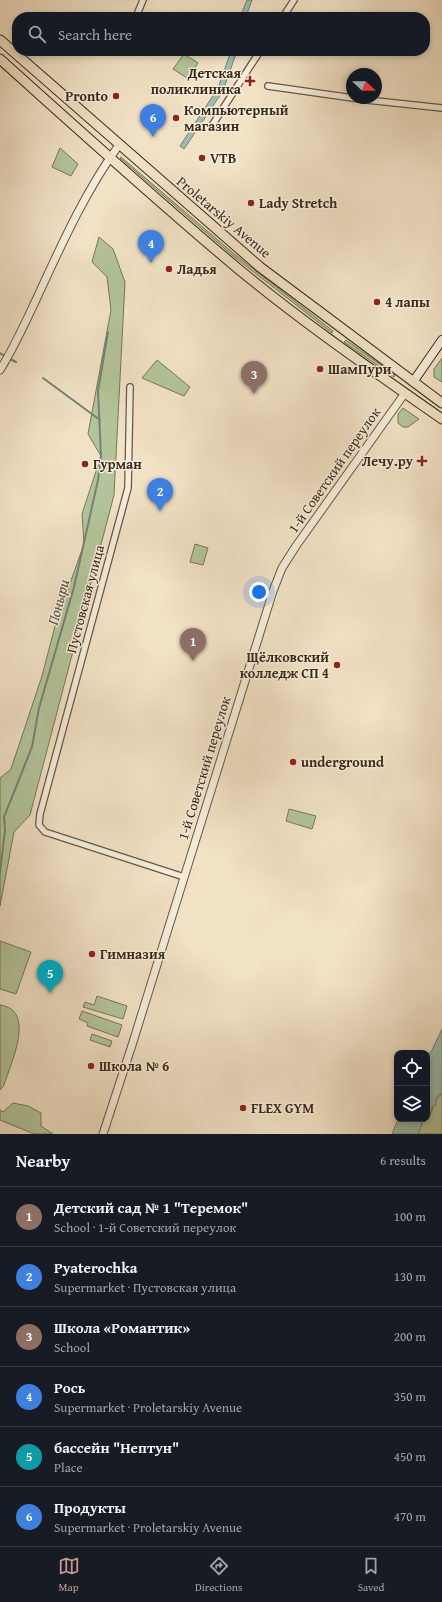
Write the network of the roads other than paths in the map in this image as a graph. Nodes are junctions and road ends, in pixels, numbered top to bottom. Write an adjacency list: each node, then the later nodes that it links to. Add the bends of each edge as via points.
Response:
1 (144, 0): 3 (street)
2 (294, 0): 4 (street)
3 (138, 12)
4 (286, 12)
5 (0, 40): 6 (main road, Proletarskiy Avenue)
6 (12, 51)
7 (18, 56): 13 (main road, Proletarskiy Avenue)
8 (257, 56): 12 (street)
9 (0, 59): 14 (main road, Proletarskiy Avenue)
10 (268, 86): 11 (street)
11 (442, 108)
12 (211, 127)
13 (119, 145): 14 (street); 15 (main road, Proletarskiy Avenue, via 260,267)
14 (109, 158): 16 (main road, Proletarskiy Avenue, via 236,267); 18 (street, via 76,216)
15 (336, 325): 16 (main road, via 337,335); 19 (main road, Proletarskiy Avenue)
16 (327, 338): 21 (main road, Proletarskiy Avenue)
17 (442, 340): 19 (main road)
18 (0, 370)
19 (413, 382): 21 (main road); 22 (main road, Proletarskiy Avenue)
20 (130, 387): 24 (street, Пустовская улица, via 128,488 39,825 45,832)
21 (405, 393): 23 (main road, Proletarskiy Avenue); 24 (street, 1-й Советский переулок, via 282,568)
22 (442, 402)
23 (442, 419)
24 (184, 877): 25 (street, 1-й Советский переулок)
25 (103, 1134)

